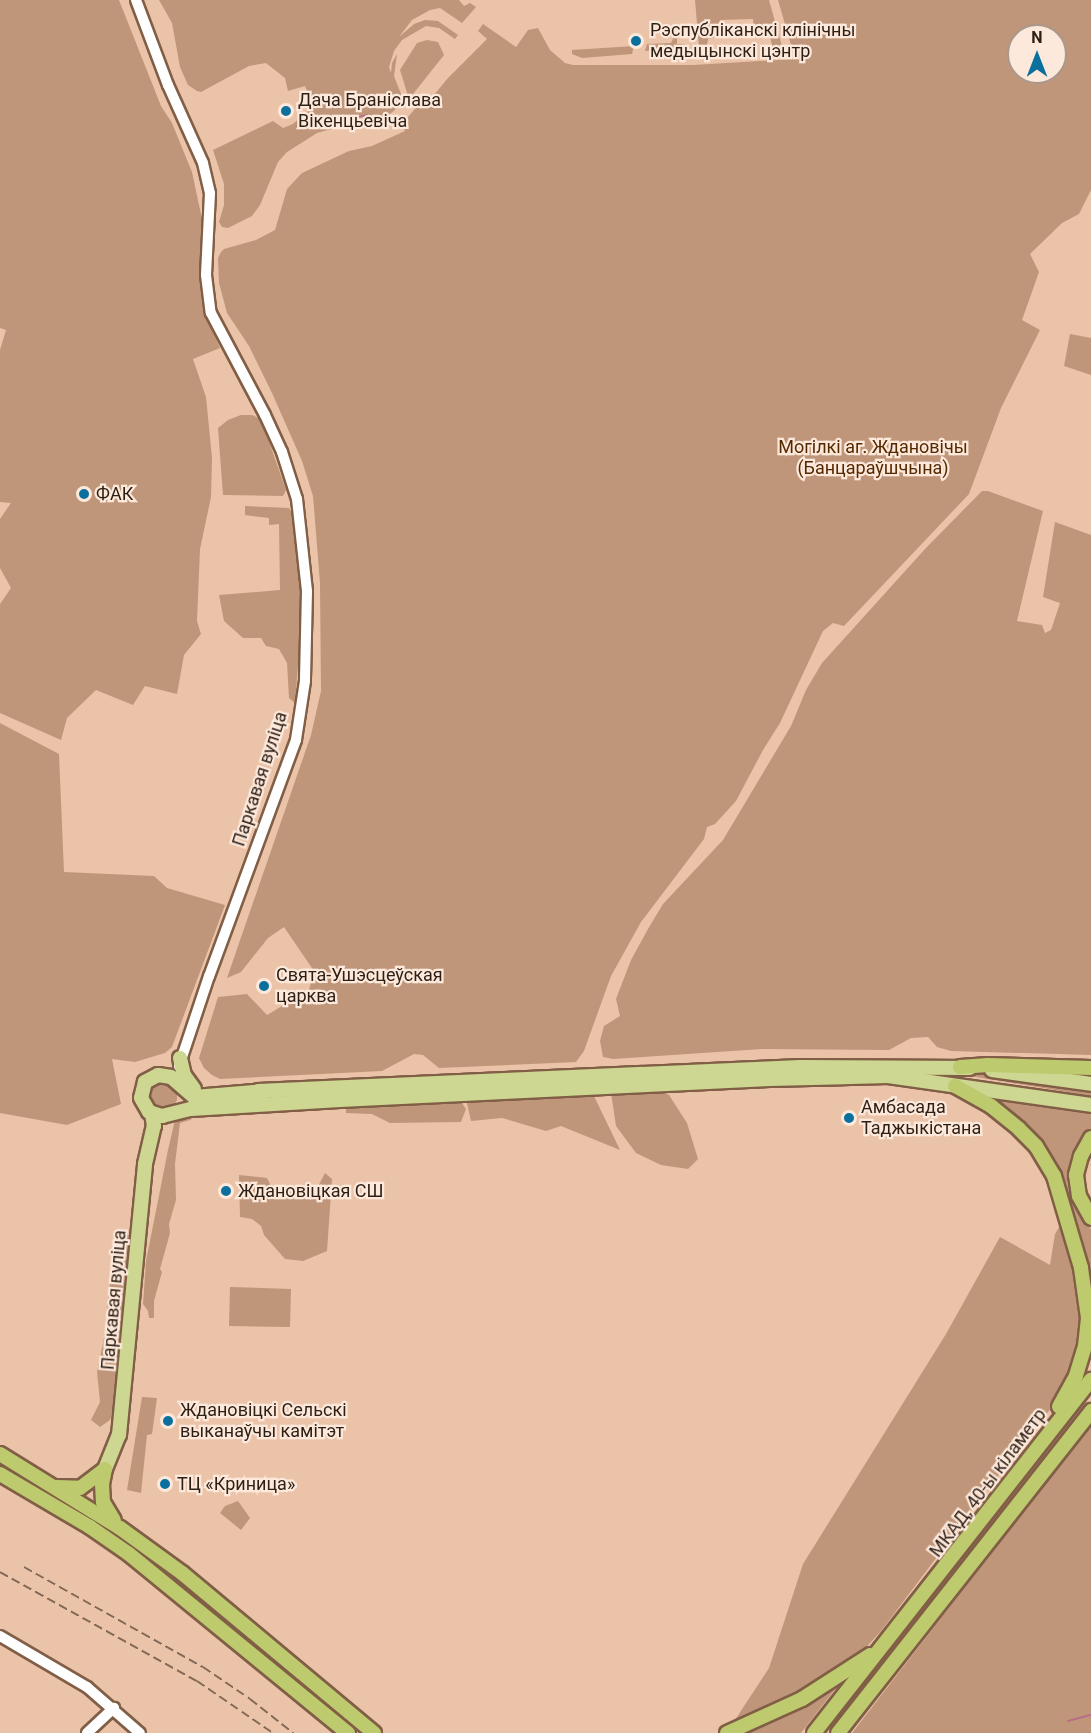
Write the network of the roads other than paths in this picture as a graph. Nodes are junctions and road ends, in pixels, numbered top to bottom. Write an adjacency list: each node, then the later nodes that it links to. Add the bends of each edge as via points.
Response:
1 (136, 0): 2 (street, Паркавая вуліца, via 168,85 204,163 210,193 206,275 211,313 282,452 297,499 307,591 305,681 287,767)
2 (180, 1058): 5 (street, Паркавая вуліца); 7 (street, Паркавая вуліца); 9 (main road, via 188,1083 196,1089 208,1093)
3 (957, 1066): 4 (highway); 6 (main road); 8 (main road, via 951,1075); 9 (main road, via 788,1068)
4 (1091, 1068)
5 (164, 1075): 7 (main road); 11 (main road, via 152,1077 142,1088 143,1104)
6 (1091, 1084)
7 (181, 1086): 9 (main road, via 194,1096); 11 (main road, via 179,1105)
8 (955, 1086): 10 (main road); 11 (main road, via 888,1076 769,1079 340,1100); 16 (highway, via 992,1106 1036,1146 1053,1176 1081,1268 1087,1302 1085,1346 1073,1383)
9 (266, 1091)
10 (1091, 1105)
11 (163, 1114): 18 (main road, Паркавая вуліца, via 145,1164 119,1435)
12 (1091, 1138): 13 (highway, via 1076,1176 1079,1196)
13 (1091, 1218)
14 (1091, 1380): 16 (highway, МКАД, 40-ы кіламетр)
15 (1091, 1411): 33 (highway, МКАД, 40-ы кіламетр)
16 (1046, 1436): 23 (highway, МКАД, 40-ы кіламетр)
17 (0, 1454): 20 (highway)
18 (105, 1469): 20 (highway, via 80,1488); 21 (highway, via 103,1502)
19 (0, 1474): 24 (highway, via 129,1554)
20 (56, 1487): 21 (highway)
21 (120, 1528): 30 (highway, via 182,1573)
22 (0, 1636): 25 (street, via 87,1687)
23 (887, 1642): 31 (highway, via 802,1699); 32 (highway)
24 (314, 1706): 28 (highway); 29 (highway)
25 (114, 1708): 26 (street); 27 (street)
26 (87, 1733)
27 (140, 1733)
28 (336, 1733)
29 (348, 1733)
30 (374, 1733)
31 (727, 1733)
32 (814, 1733)
33 (838, 1733)

